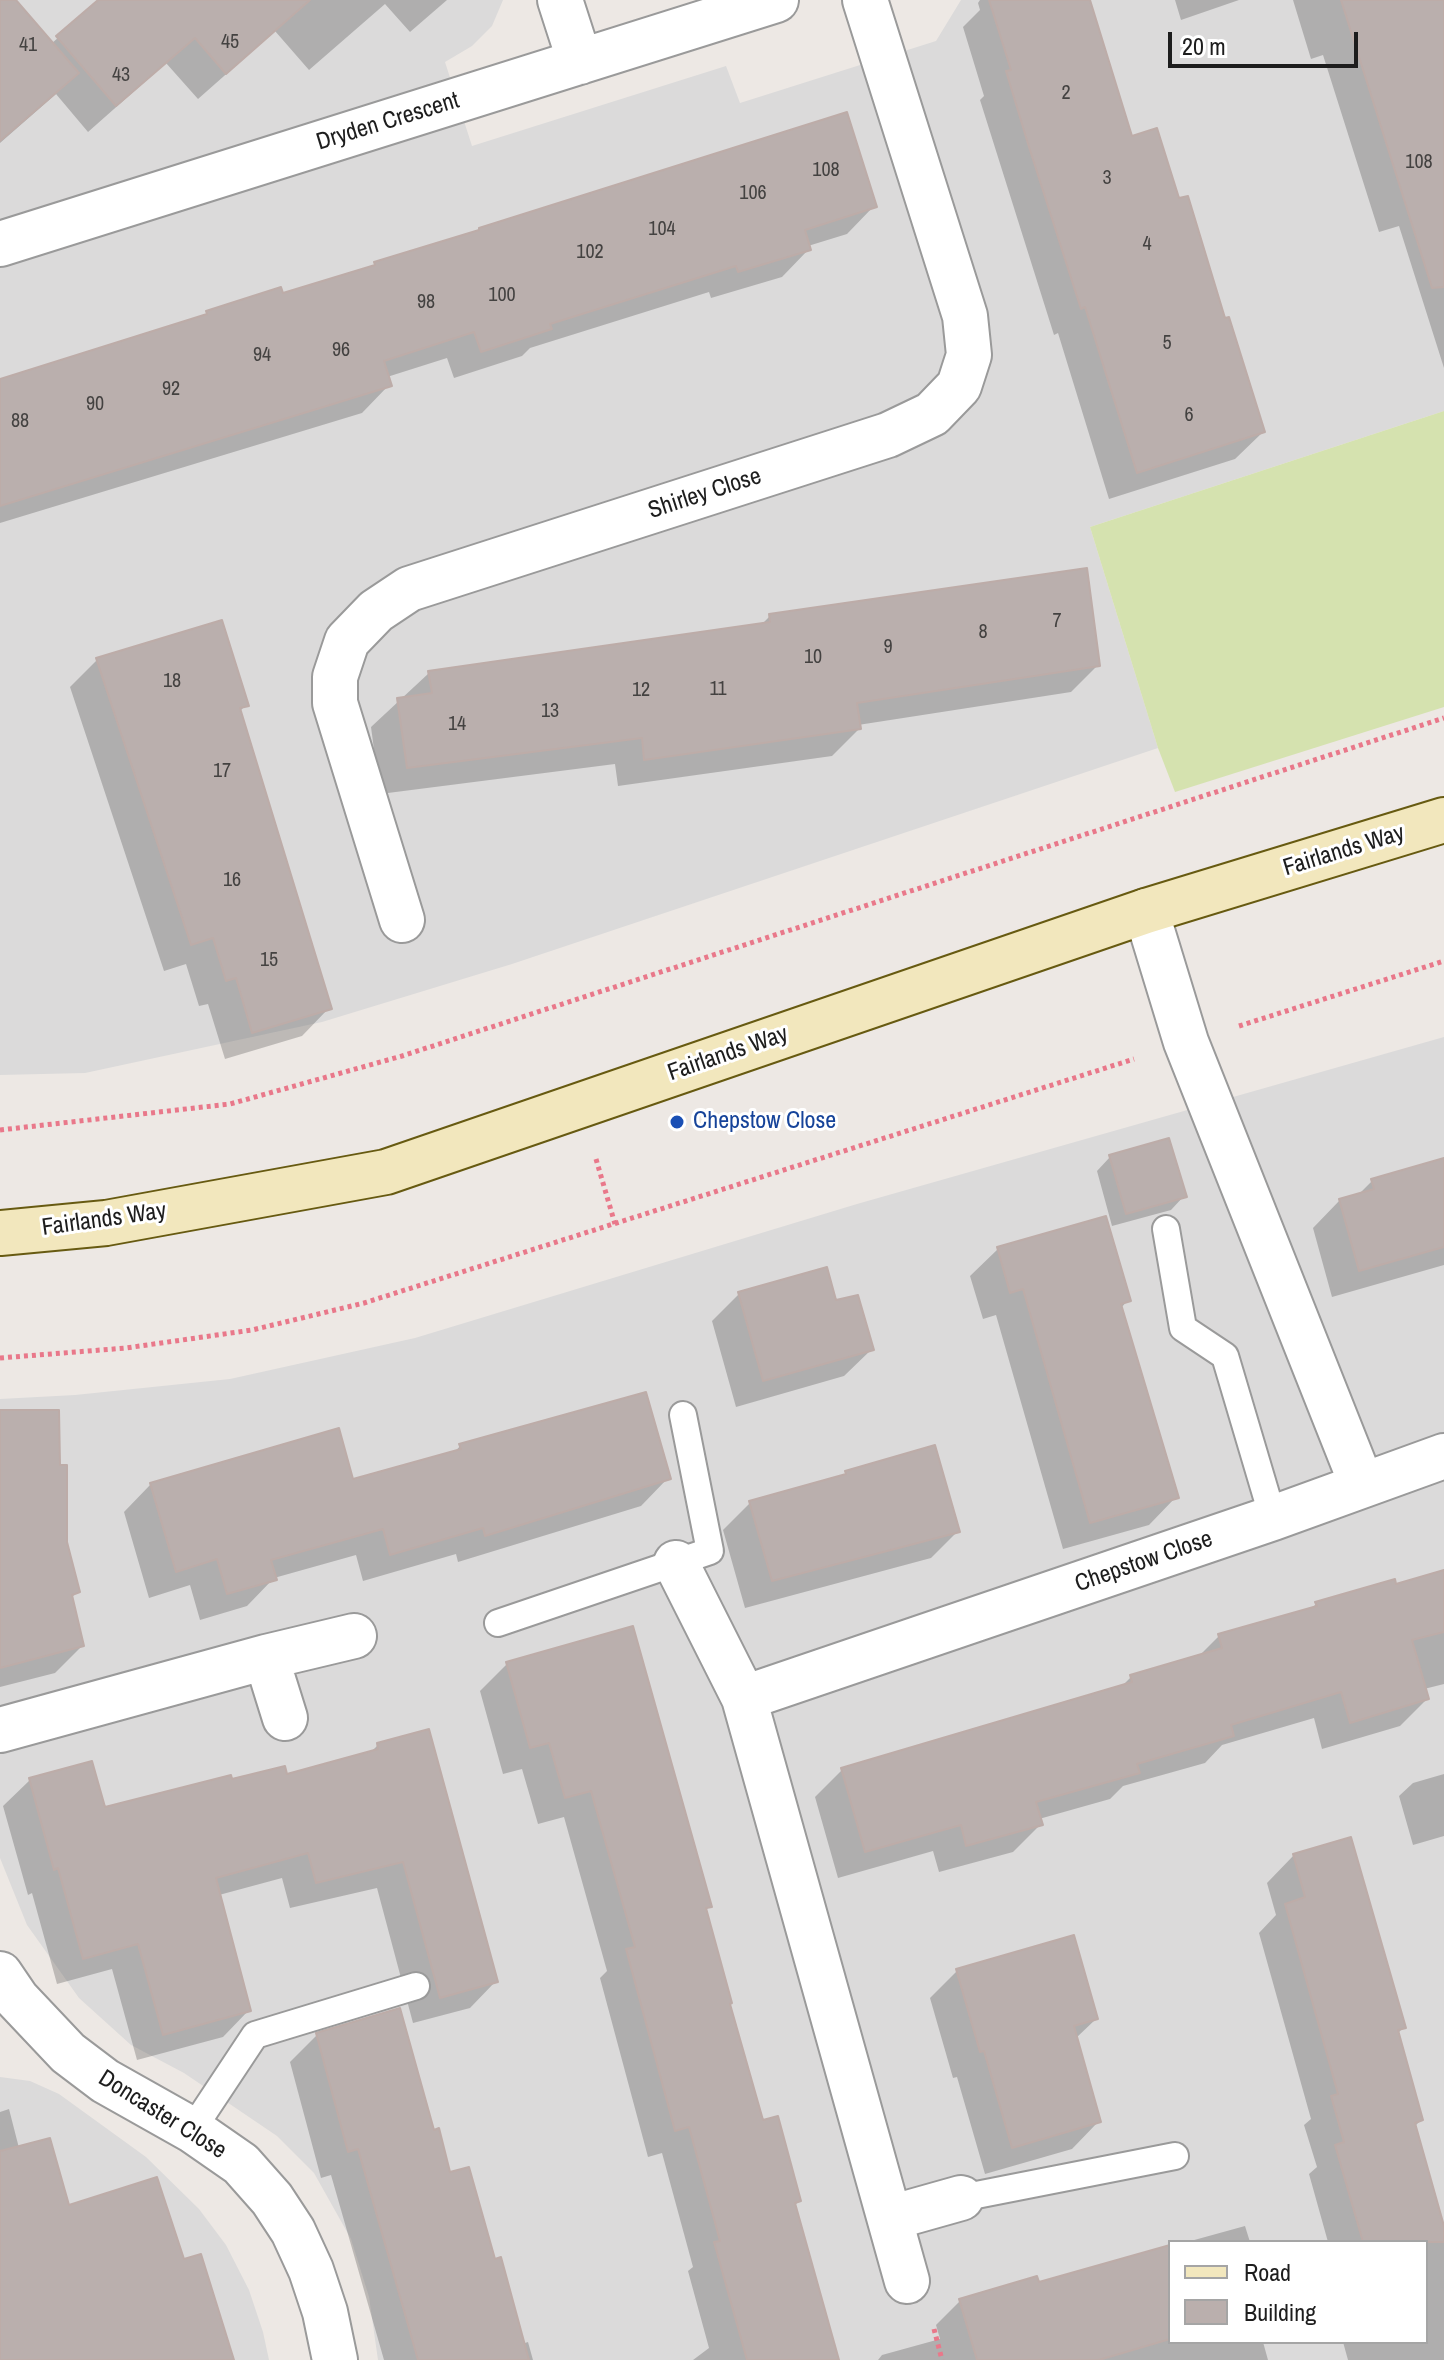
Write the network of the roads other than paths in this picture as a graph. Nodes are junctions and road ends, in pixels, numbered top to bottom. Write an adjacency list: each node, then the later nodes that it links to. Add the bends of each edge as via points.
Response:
1 (560, 0): 4 (street)
2 (776, 0): 4 (street, Dryden Crescent)
3 (865, 0): 8 (street, Shirley Close, via 965,316 969,355 959,386 932,414 888,435 409,589 376,611 347,641 335,677 335,703)
4 (580, 62): 5 (street, Dryden Crescent)
5 (0, 244)
6 (1444, 820): 7 (main road, Fairlands Way)
7 (1146, 911): 10 (main road, Fairlands Way, via 386,1172 106,1223); 13 (street, via 1186,1042)
8 (402, 920)
9 (1166, 1229): 14 (lane, via 1183,1328 1225,1356)
10 (0, 1233)
11 (683, 1415): 15 (lane, via 710,1551)
12 (1444, 1456): 13 (street, Chepstow Close)
13 (1362, 1485): 14 (street, Chepstow Close)
14 (1273, 1518): 19 (street, Chepstow Close)
15 (676, 1563): 16 (lane); 19 (street)
16 (498, 1623)
17 (354, 1636): 18 (street)
18 (266, 1657): 20 (street); 21 (street)
19 (744, 1698): 27 (street)
20 (285, 1718)
21 (0, 1730)
22 (416, 1986): 24 (lane, via 255,2035)
23 (6, 1994): 24 (street, Doncaster Close, via 105,2081)
24 (192, 2130): 29 (street, Doncaster Close, via 241,2164 293,2231 325,2312)
25 (1175, 2156): 26 (lane)
26 (961, 2198): 27 (street)
27 (890, 2218): 28 (street)
28 (907, 2281)
29 (335, 2360)

